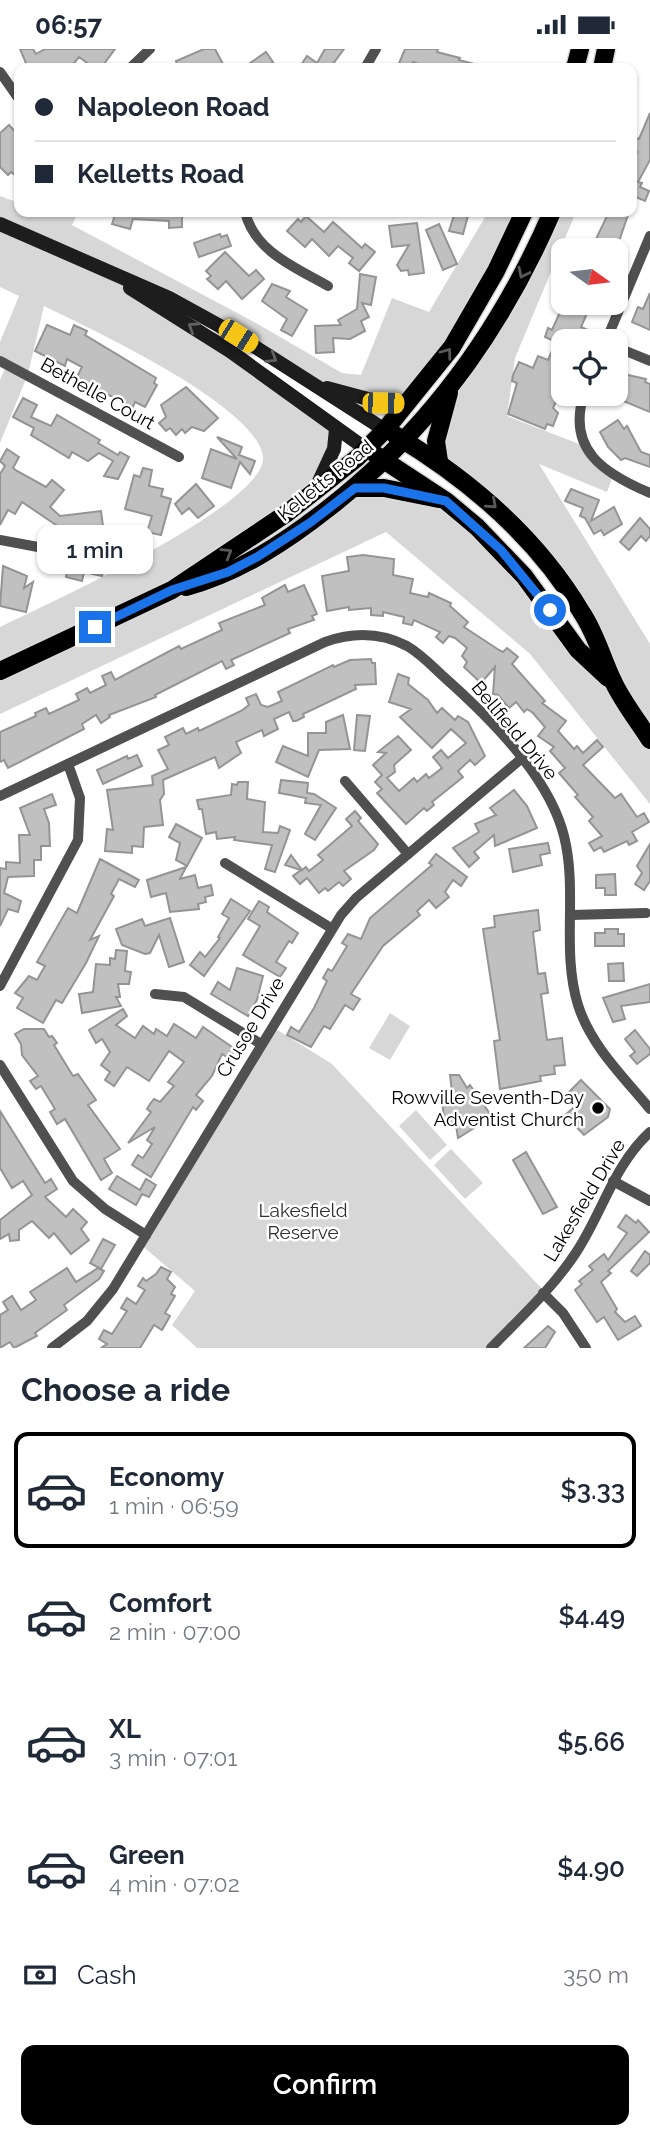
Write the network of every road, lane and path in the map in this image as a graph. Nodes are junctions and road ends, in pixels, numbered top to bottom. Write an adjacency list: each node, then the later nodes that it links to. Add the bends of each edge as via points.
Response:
1 (150, 49): 2 (street)
2 (135, 63)
3 (0, 72): 4 (street)
4 (14, 92)
5 (247, 217): 11 (street, via 265,247)
6 (522, 217): 18 (main road, Kelletts Road, one-way to 6, via 452,347)
7 (550, 217): 17 (main road, Kelletts Road, one-way to 17, via 507,305)
8 (0, 224): 10 (main road)
9 (650, 236): 12 (street)
10 (81, 259): 16 (main road, one-way to 16, via 169,297); 20 (main road, one-way to 10, via 230,351)
11 (328, 286)
12 (611, 329)
13 (628, 352): 15 (street)
14 (0, 361): 24 (street, Bethelle Court)
15 (650, 361)
16 (316, 385): 18 (main road, via 383,403); 21 (main road)
17 (450, 389): 22 (main road, Kelletts Road); 26 (main road, via 436,441)
18 (407, 403): 21 (main road, Kelletts Road)
19 (582, 406): 29 (street, via 580,425 590,453 612,476)
20 (336, 429): 23 (main road); 28 (main road, via 334,449)
21 (385, 429): 22 (main road); 23 (main road, Kelletts Road)
22 (405, 441): 25 (main road, Kelletts Road); 26 (main road)
23 (366, 449): 25 (main road); 28 (main road, Kelletts Road)
24 (179, 457)
25 (385, 461): 27 (main road, Kelletts Road); 30 (main road)
26 (439, 461): 35 (main road, one-way to 35, via 509,521 547,562 592,629)
27 (355, 488): 30 (main road, via 384,488); 33 (main road, Kelletts Road, via 257,557)
28 (314, 493): 33 (main road, Kelletts Road, one-way to 28)
29 (650, 493)
30 (446, 501): 35 (main road, via 501,550 578,650)
31 (0, 540): 32 (street)
32 (38, 547)
33 (172, 590): 34 (main road, Kelletts Road)
34 (0, 671)
35 (614, 683): 36 (main road)
36 (650, 740)
37 (521, 759): 38 (street, Bellfield Drive, via 480,711 417,653 390,639 359,634 325,642); 41 (street, Crusoe Drive); 44 (street, Bellfield Drive, via 545,791 562,826)
38 (68, 764): 40 (street, Bellfield Drive); 46 (street, via 80,797 78,840)
39 (345, 781): 41 (street)
40 (0, 796)
41 (408, 854): 45 (street, Crusoe Drive, via 356,898)
42 (225, 863): 45 (street)
43 (646, 913): 44 (street)
44 (571, 915): 50 (street, Bellfield Drive, via 571,968 579,1008 603,1054)
45 (331, 928): 48 (street, Crusoe Drive)
46 (0, 986)
47 (155, 994): 48 (street, via 184,997)
48 (261, 1044): 54 (street, Crusoe Drive)
49 (0, 1065): 54 (street, via 74,1181 105,1209)
50 (650, 1109)
51 (650, 1132): 52 (street, Lakesfield Drive)
52 (613, 1181): 53 (street); 55 (street, Lakesfield Drive, via 577,1252)
53 (650, 1201)
54 (146, 1235): 56 (street, Crusoe Drive, via 97,1310)
55 (542, 1293): 57 (street, Lakesfield Drive); 58 (street, via 563,1313)
56 (52, 1348)
57 (491, 1348)
58 (586, 1348)

